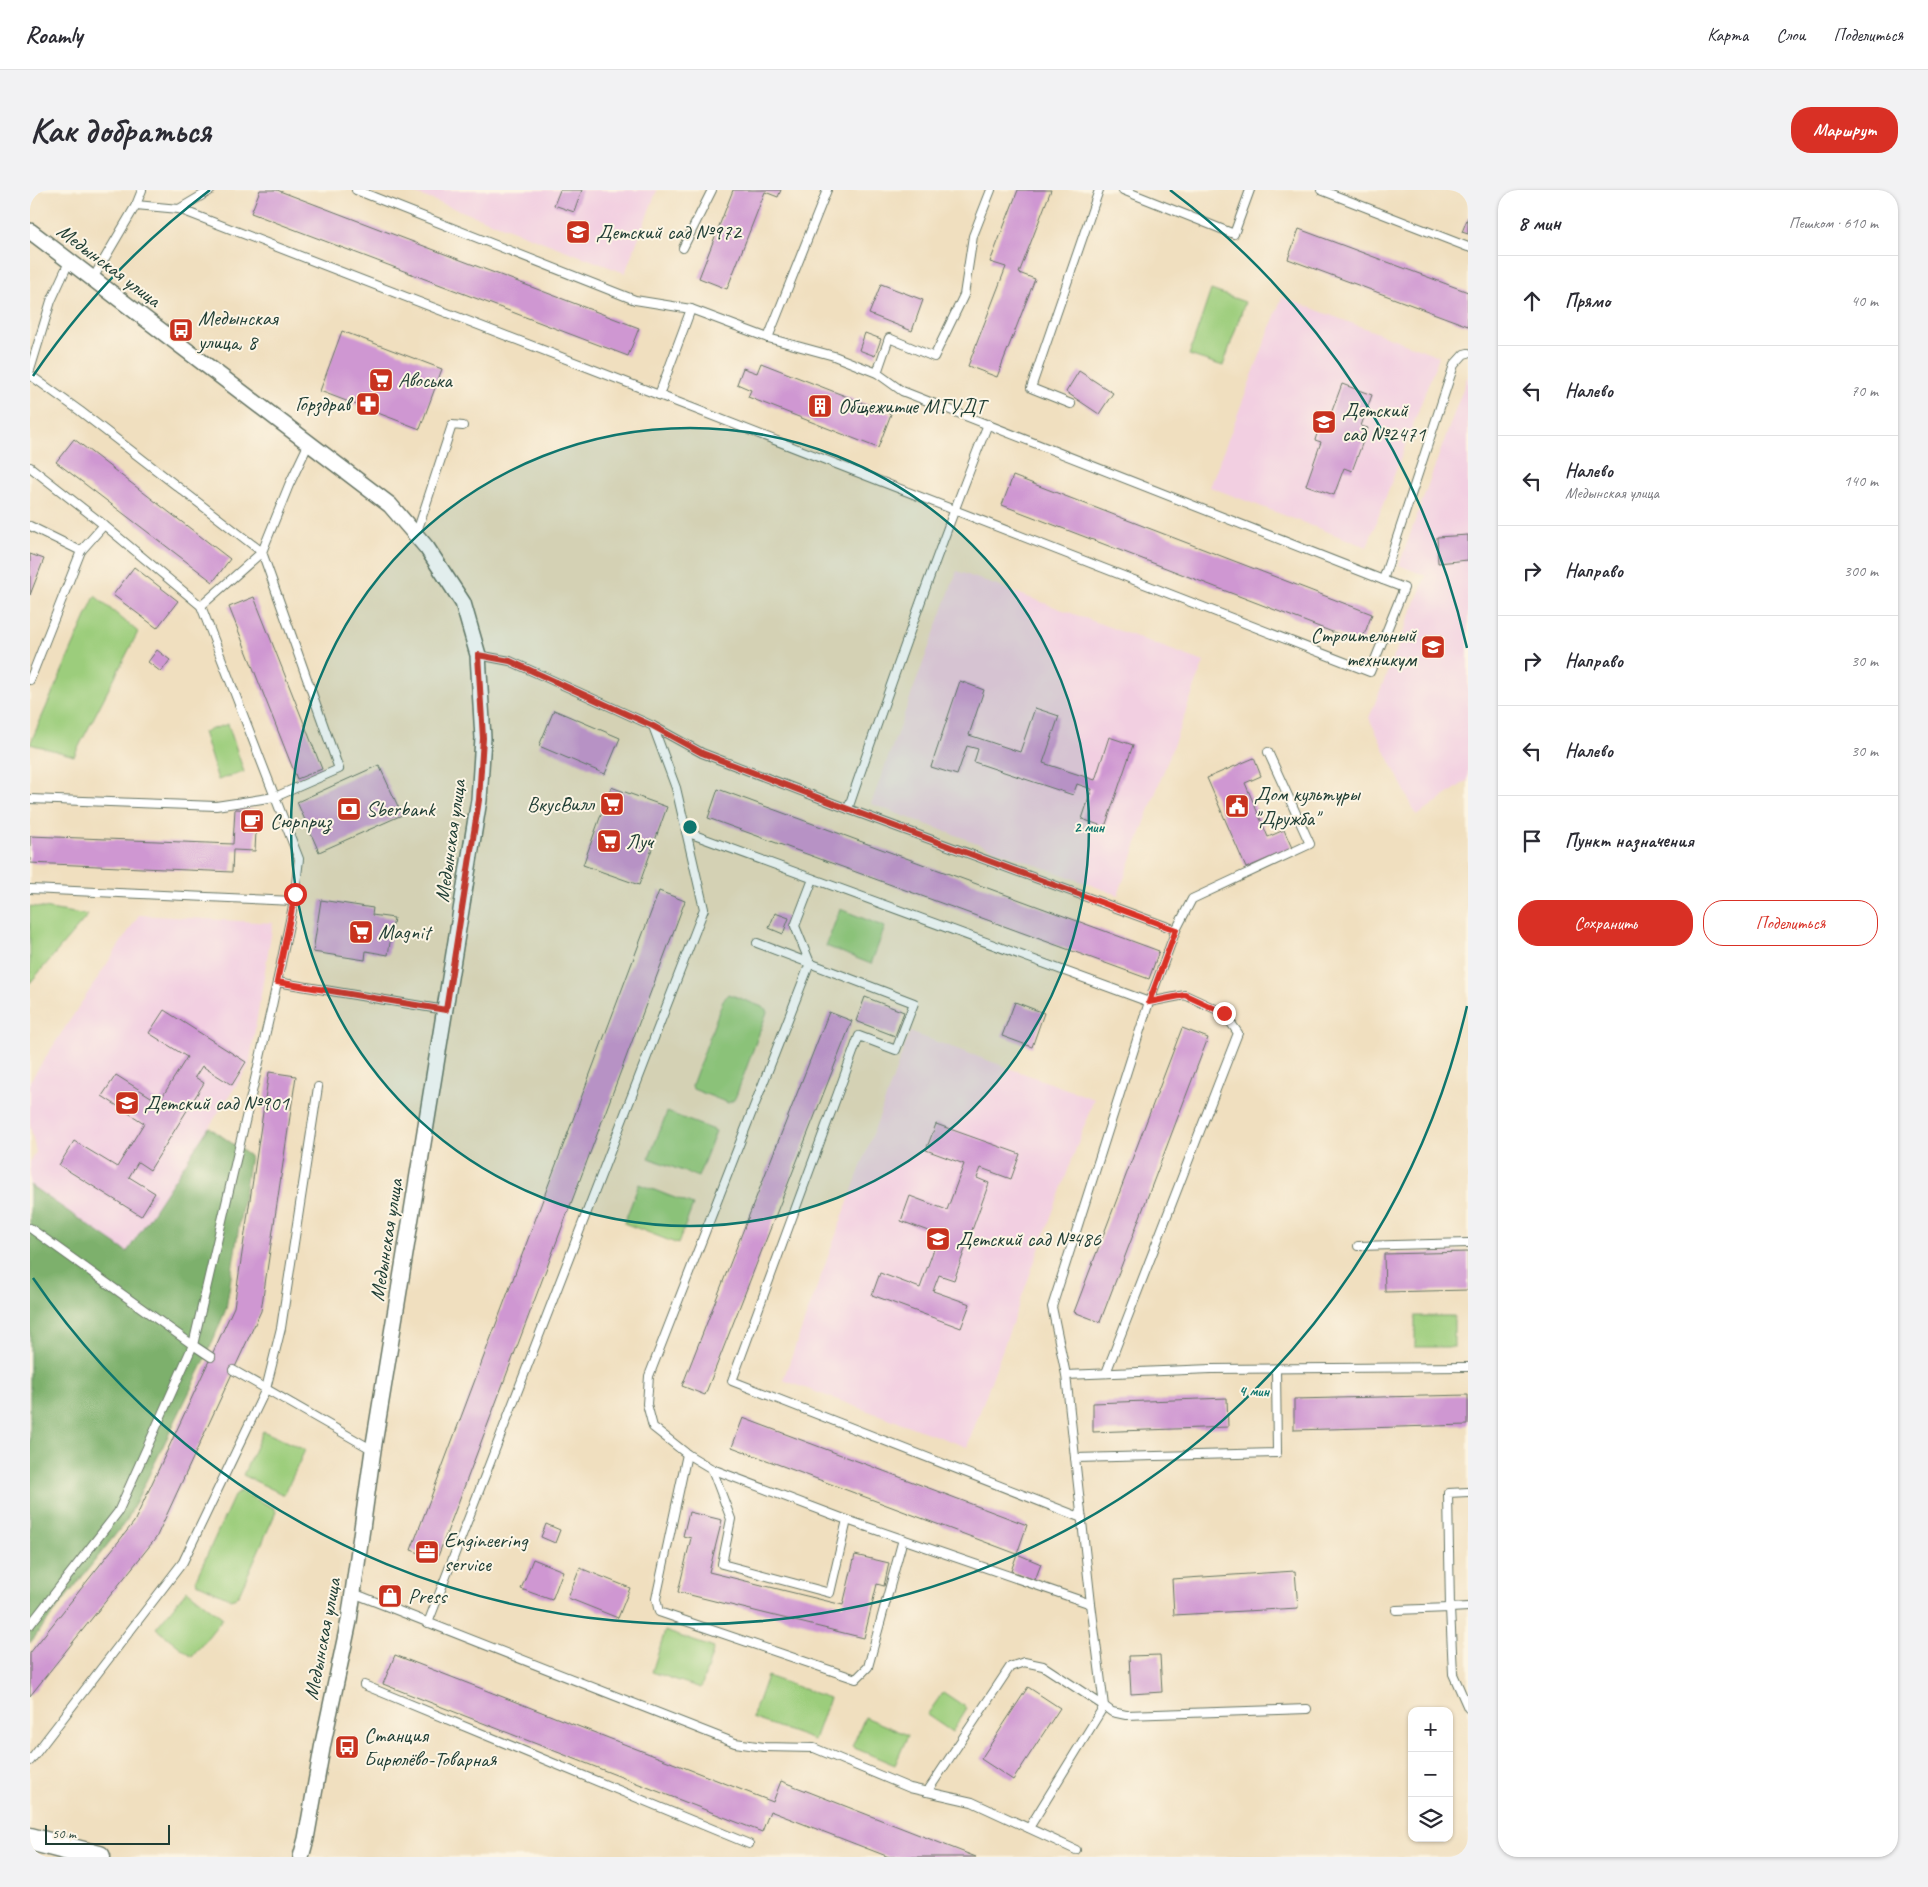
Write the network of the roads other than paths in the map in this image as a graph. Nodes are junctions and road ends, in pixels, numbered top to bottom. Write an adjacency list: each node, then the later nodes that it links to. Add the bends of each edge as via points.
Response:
1 (142, 190): 11 (lane)
2 (211, 190): 12 (lane)
3 (356, 190): 18 (lane, via 635,300)
4 (712, 190): 15 (lane)
5 (827, 190): 19 (lane)
6 (990, 190): 22 (lane, via 973,236 964,295 934,357 889,338)
7 (1099, 190): 25 (lane, via 1031,388)
8 (1123, 190): 9 (lane, via 1234,234)
9 (1250, 190)
10 (1321, 190): 14 (lane)
11 (136, 205): 12 (lane); 17 (lane)
12 (179, 209): 24 (lane)
13 (30, 231): 16 (street, Медынская улица)
14 (1468, 247)
15 (683, 248)
16 (69, 262): 17 (street, Медынская улица); 21 (lane, via 52,301)
17 (92, 280): 28 (street, Медынская улица)
18 (691, 309): 19 (lane); 24 (lane)
19 (768, 338): 22 (lane, via 834,356)
20 (1468, 353): 36 (lane, via 1454,365)
21 (30, 370)
22 (877, 373): 26 (lane, via 902,391)
23 (30, 375): 35 (lane)
24 (659, 395): 30 (lane)
25 (1071, 404)
26 (988, 424): 30 (lane); 36 (lane)
27 (463, 426): 33 (lane, via 452,425)
28 (309, 443): 33 (street, Медынская улица, via 390,505); 35 (lane)
29 (31, 471): 31 (lane)
30 (954, 510): 36 (lane, via 1370,672 1404,588); 44 (lane)
31 (104, 525): 34 (lane); 37 (lane)
32 (30, 526): 34 (lane)
33 (416, 535): 38 (street, Медынская улица, via 463,603)
34 (82, 551): 39 (lane)
35 (262, 552): 37 (lane); 42 (lane, via 339,770)
36 (1383, 580)
37 (201, 606): 42 (lane)
38 (478, 655): 40 (lane, via 510,661); 54 (street, Медынская улица, via 483,738 479,800)
39 (30, 680)
40 (653, 726): 44 (lane, via 702,753); 45 (lane, via 676,788)
41 (1268, 752): 49 (lane, via 1310,844 1192,899)
42 (275, 797): 43 (lane, via 216,806); 48 (lane, via 299,859)
43 (30, 799)
44 (848, 809): 49 (lane)
45 (686, 832): 46 (lane); 80 (lane, via 704,909)
46 (813, 879): 51 (lane, via 795,926); 53 (lane)
47 (30, 889): 48 (lane)
48 (294, 901): 52 (lane)
49 (1176, 930): 53 (lane)
50 (757, 943): 51 (lane)
51 (810, 963): 68 (lane, via 649,1376 647,1404 653,1427); 72 (lane, via 914,1003 896,1050 859,1036 732,1381)
52 (277, 982): 54 (lane); 59 (lane)
53 (1149, 1002): 64 (lane, via 1185,995 1224,1013 1238,1033); 65 (lane, via 1052,1307)
54 (446, 1010): 67 (street, Медынская улица)
55 (318, 1088): 66 (lane, via 281,1328)
56 (30, 1228): 59 (lane)
57 (1468, 1243): 58 (lane)
58 (1358, 1246)
59 (193, 1345): 60 (lane); 81 (lane, via 118,1512)
60 (211, 1356)
61 (1468, 1367): 62 (lane)
62 (1276, 1369): 64 (lane); 69 (lane, via 1278,1453)
63 (233, 1370): 66 (lane)
64 (1106, 1373): 65 (lane)
65 (1066, 1375): 69 (lane)
66 (266, 1389): 67 (lane); 86 (lane, via 183,1562)
67 (373, 1450): 75 (street, Медынская улица)
68 (687, 1454): 70 (lane); 74 (lane, via 656,1599 659,1612 856,1679 868,1667)
69 (1076, 1458): 72 (lane)
70 (712, 1469): 73 (lane); 73 (lane, via 731,1519 722,1564 830,1593)
71 (1468, 1492): 78 (lane, via 1448,1493)
72 (1082, 1518): 76 (lane)
73 (847, 1520): 74 (lane)
74 (903, 1539): 76 (lane)
75 (353, 1593): 80 (lane); 93 (street, Медынская улица)
76 (1091, 1604): 83 (lane)
77 (1468, 1607): 78 (lane)
78 (1450, 1608): 79 (lane); 84 (lane, via 1452,1674)
79 (1396, 1610)
80 (428, 1623): 87 (lane, via 735,1744 814,1748)
81 (30, 1625)
82 (364, 1685): 90 (lane)
83 (1104, 1706): 85 (lane, via 1112,1712 1126,1715); 87 (lane, via 1043,1666 1024,1662 1010,1667); 88 (lane)
84 (1468, 1708)
85 (1307, 1709)
86 (30, 1761)
87 (927, 1792): 88 (lane, via 972,1802)
88 (1029, 1828): 91 (lane)
89 (30, 1839): 92 (street)
90 (749, 1844)
91 (1076, 1850)
92 (99, 1857)
93 (301, 1857)

